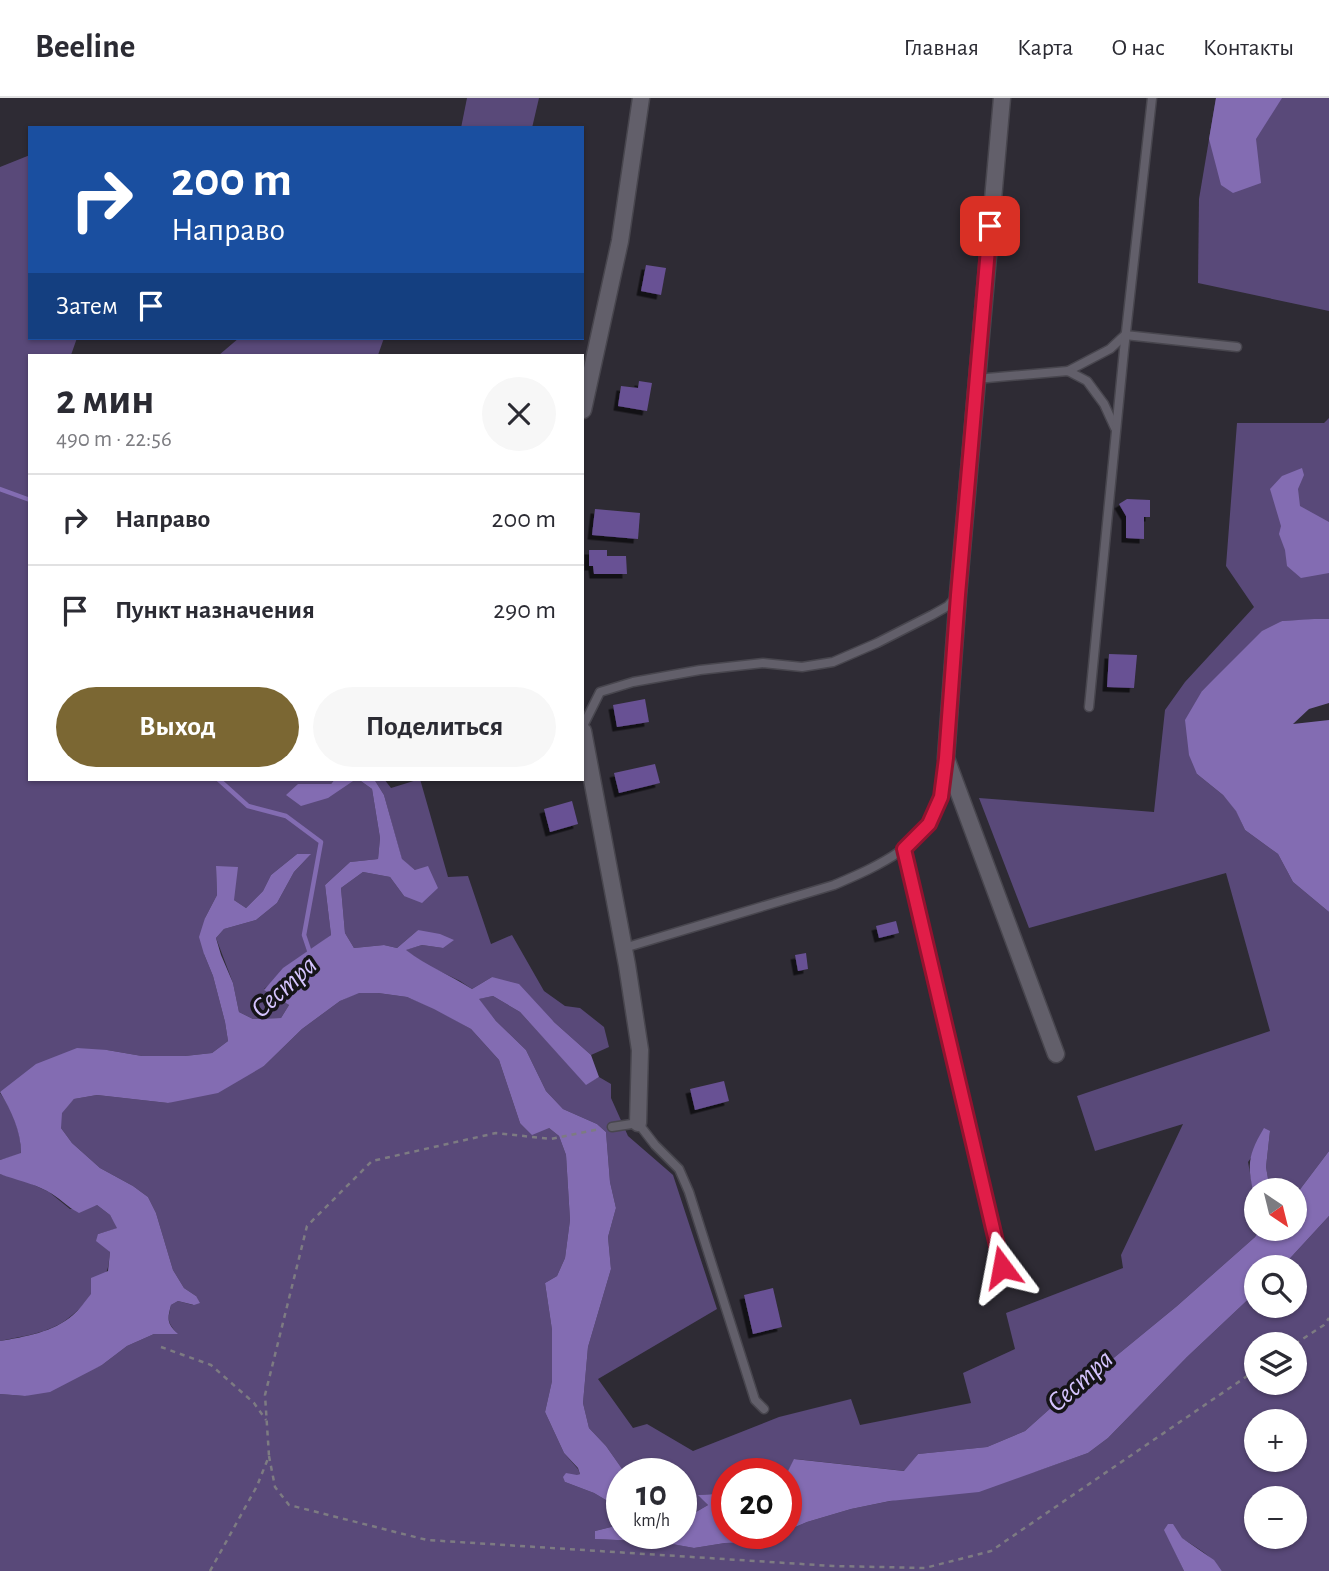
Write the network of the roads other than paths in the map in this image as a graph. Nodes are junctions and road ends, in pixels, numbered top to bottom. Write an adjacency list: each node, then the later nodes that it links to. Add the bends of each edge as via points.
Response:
1 (641, 98): 8 (street, via 620,241)
2 (1002, 98): 7 (street)
3 (1152, 98): 4 (lane)
4 (1125, 335): 5 (lane); 6 (lane, via 1110,349); 9 (lane)
5 (1237, 347)
6 (1068, 371): 7 (lane); 9 (lane, via 1087,381)
7 (976, 379): 10 (street)
8 (584, 405)
9 (1116, 429): 11 (lane)
10 (958, 595): 12 (lane, via 932,615 834,662 700,670 600,692); 14 (street)
11 (1089, 707)
12 (584, 726)
13 (584, 733): 16 (street)
14 (946, 758): 15 (lane, via 941,797 929,824); 17 (street)
15 (904, 849): 16 (lane, via 834,885); 20 (lane)
16 (624, 948): 18 (street, via 640,1050)
17 (1056, 1054)
18 (638, 1123): 19 (lane); 21 (lane, via 679,1169 755,1400)
19 (612, 1127)
20 (1002, 1267)
21 (764, 1409)

